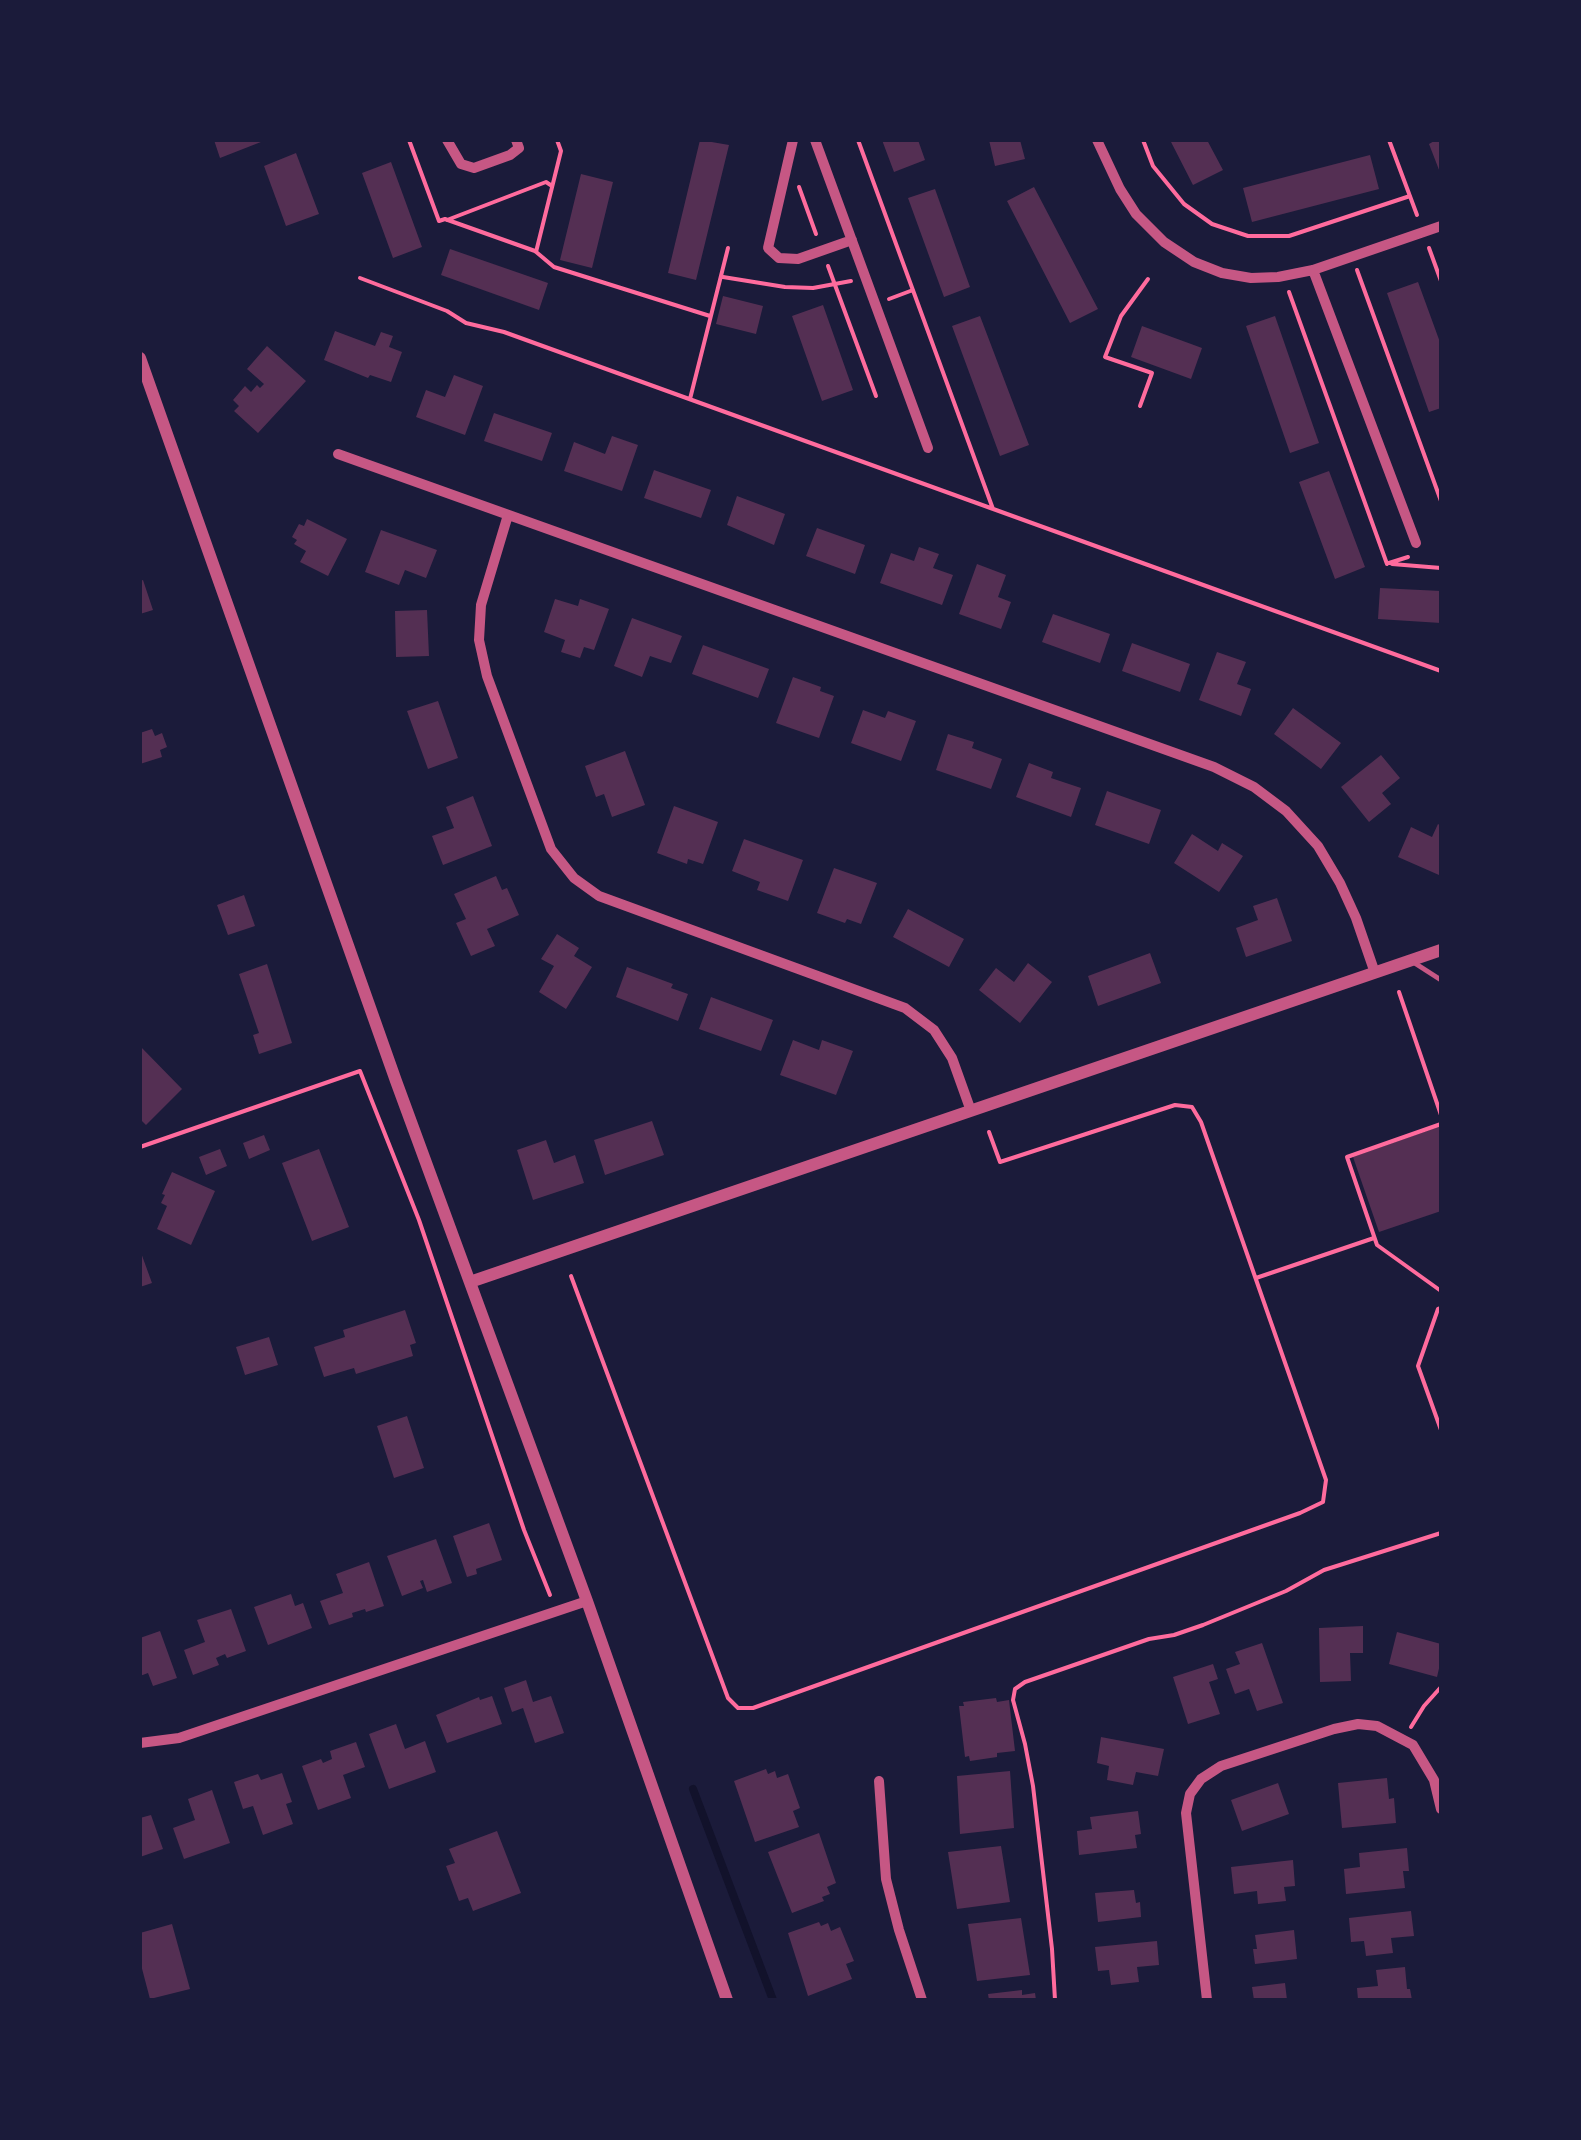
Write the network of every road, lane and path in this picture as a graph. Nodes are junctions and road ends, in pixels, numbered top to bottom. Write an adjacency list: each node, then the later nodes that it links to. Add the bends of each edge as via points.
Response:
1 (409, 140): 14 (path, via 439,222)
2 (447, 140): 3 (street, via 461,164 474,168 510,155 519,148)
3 (516, 140)
4 (557, 140): 12 (path, via 561,151)
5 (793, 140): 11 (street)
6 (815, 140): 17 (street)
7 (858, 140): 28 (path)
8 (1097, 140): 22 (street, via 1136,214 1194,262 1251,278)
9 (1143, 140): 13 (path, via 1153,166 1184,204 1212,224 1248,236 1289,236)
10 (1389, 140): 13 (path)
11 (788, 158): 19 (path); 19 (street, via 768,248 779,258 798,259)
12 (552, 186): 14 (path, via 546,182); 20 (path)
13 (1410, 196): 16 (path)
14 (446, 220): 20 (path)
15 (1441, 226): 16 (street)
16 (1423, 232): 21 (street); 26 (path)
17 (852, 240): 19 (street); 30 (street)
18 (728, 248): 23 (path)
19 (822, 250): 27 (path)
20 (536, 252): 31 (path, via 554,267)
21 (1352, 257): 22 (street); 38 (path)
22 (1313, 270): 41 (street)
23 (720, 276): 27 (path); 31 (path)
24 (360, 278): 34 (path, via 466,324)
25 (1148, 279): 35 (path, via 1121,316 1106,357 1152,373)
26 (1441, 282)
27 (835, 285): 33 (path)
28 (913, 290): 30 (path); 39 (path)
29 (1289, 292): 42 (path, via 1387,564)
30 (875, 304): 36 (street)
31 (710, 316): 34 (path)
32 (140, 358): 57 (street)
33 (876, 396)
34 (690, 399): 39 (path)
35 (1140, 406)
36 (928, 448)
37 (338, 454): 40 (street)
38 (1441, 501)
39 (994, 509): 43 (path)
40 (508, 514): 46 (street, via 1214,767 1254,787 1318,846); 49 (street, via 480,605 480,640 550,850 599,896 905,1008 934,1030)
41 (1416, 543)
42 (1441, 568)
43 (1441, 671)
44 (1441, 950): 45 (street)
45 (1410, 960): 46 (street); 47 (lane)
46 (1375, 973): 49 (street)
47 (1441, 980)
48 (1399, 992): 50 (path)
49 (971, 1110): 57 (street)
50 (1441, 1115)
51 (1441, 1124): 54 (path, via 1347,1157)
52 (989, 1132): 56 (path, via 1000,1162 1175,1104 1192,1107)
53 (140, 1148): 63 (path, via 360,1071)
54 (1374, 1238): 56 (path); 58 (path)
55 (571, 1276): 56 (path, via 728,1698 738,1708 1323,1502 1326,1480)
56 (1256, 1278)
57 (470, 1282): 62 (street)
58 (1441, 1290)
59 (1441, 1308): 60 (path, via 1418,1366)
60 (1441, 1430)
61 (1441, 1533): 71 (path, via 1324,1570 1203,1625 1015,1689)
62 (587, 1601): 63 (street); 69 (street)
63 (556, 1612): 66 (street, via 179,1738)
64 (1441, 1687): 65 (path)
65 (1402, 1738): 68 (street, via 1423,1759); 72 (street, via 1358,1724 1221,1766 1201,1779 1186,1813)
66 (140, 1743)
67 (879, 1781): 70 (street, via 886,1879)
68 (1441, 1809)
69 (727, 2000)
70 (922, 2000)
71 (1055, 2000)
72 (1207, 2000)

